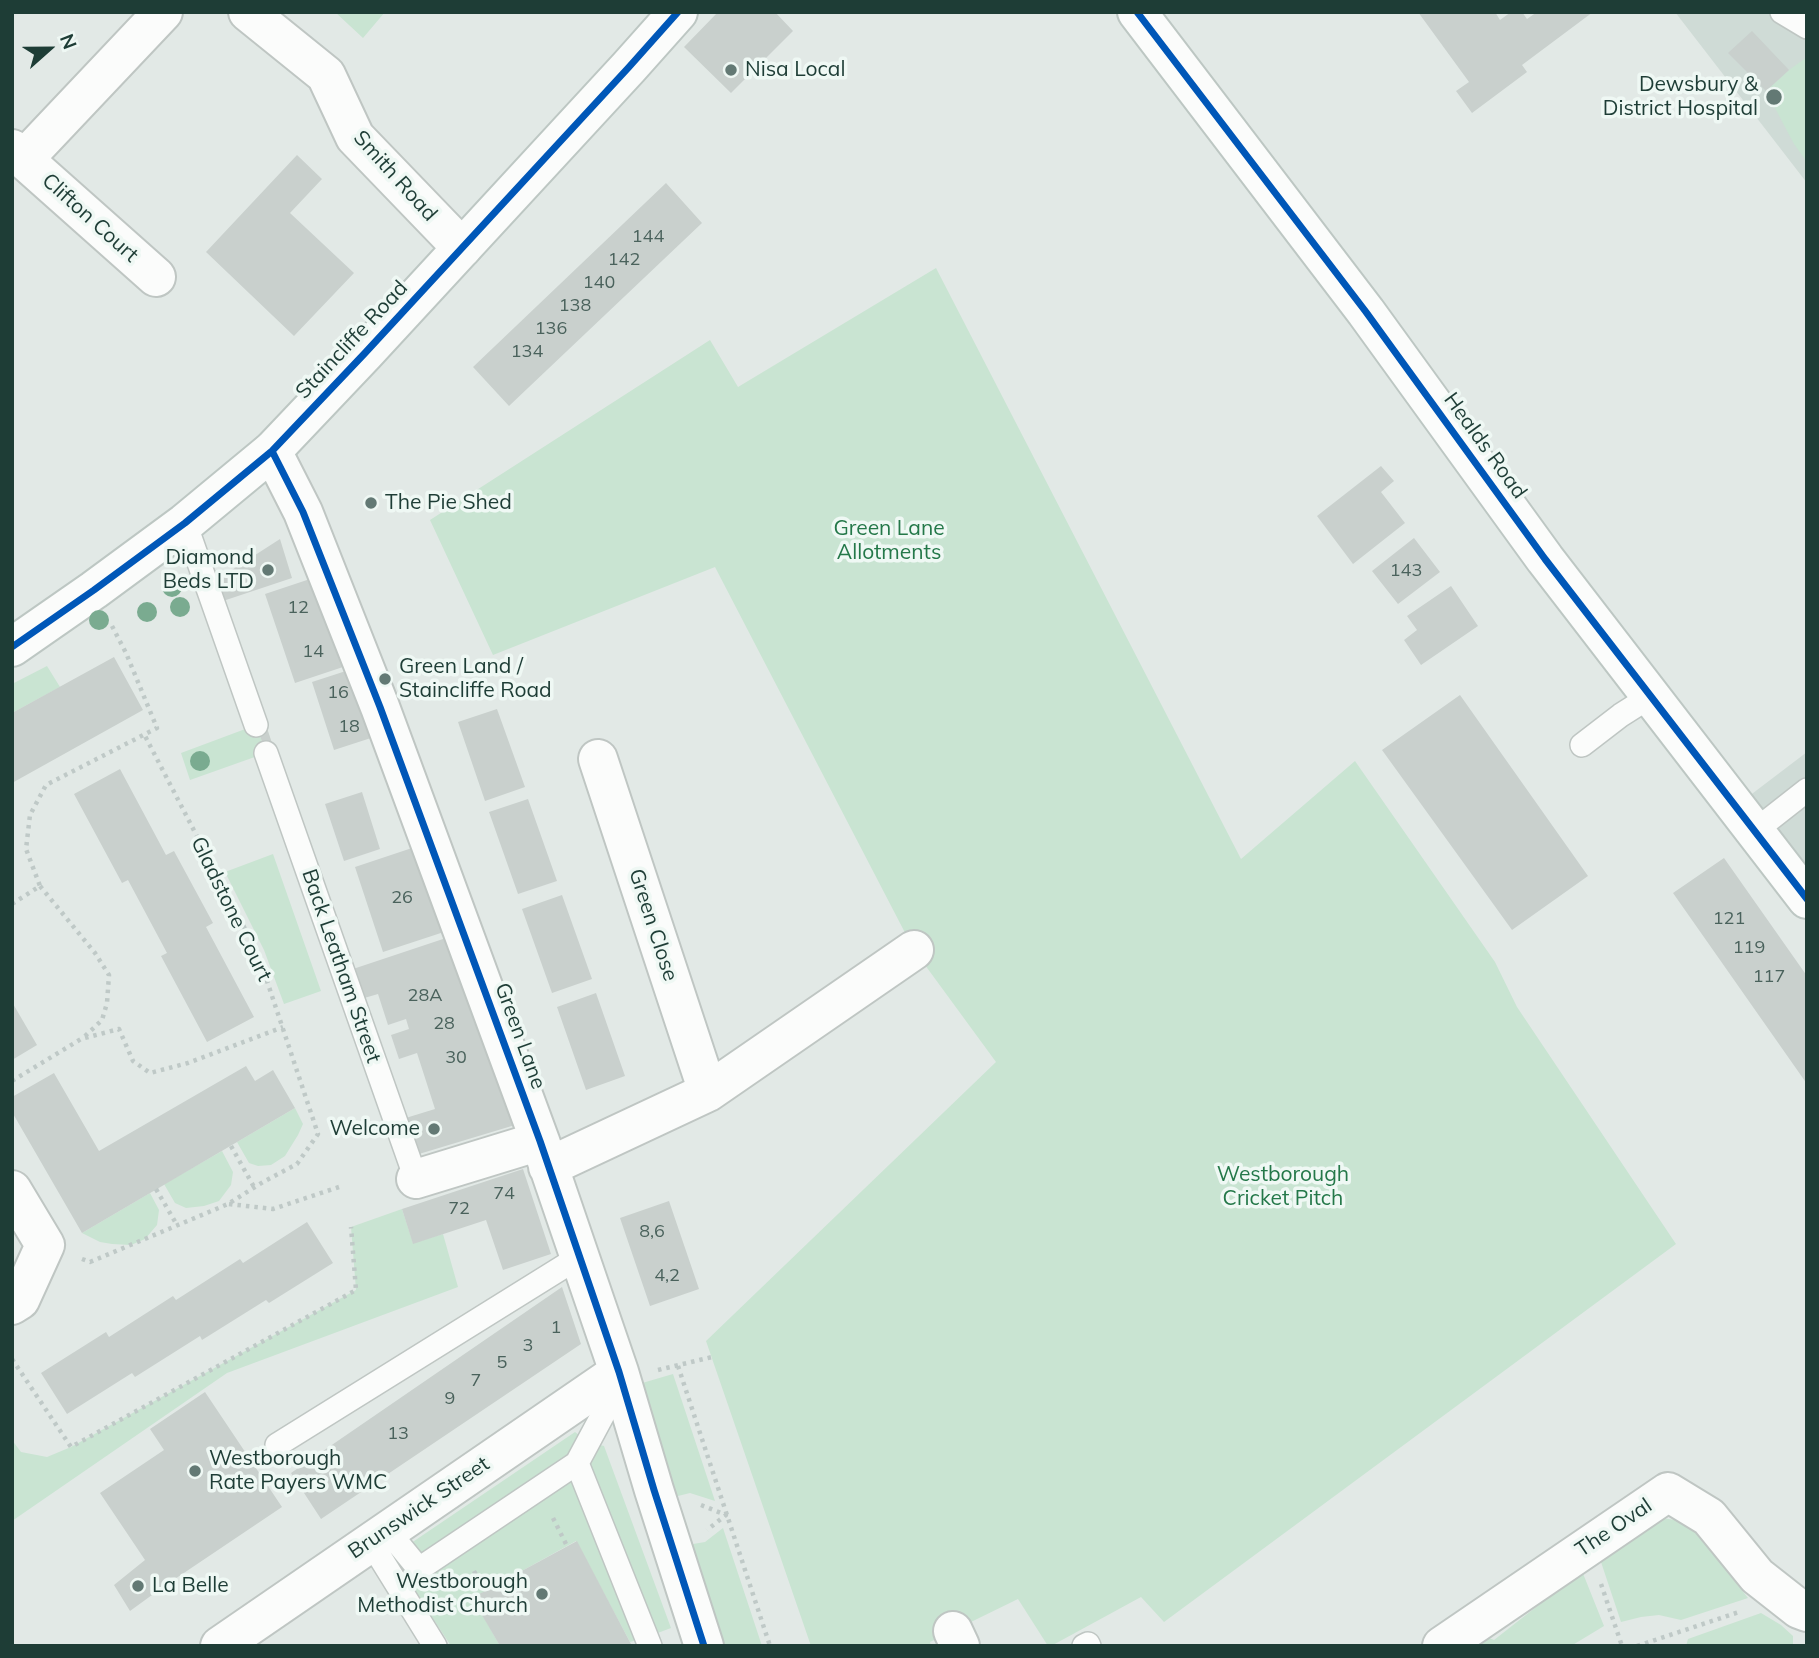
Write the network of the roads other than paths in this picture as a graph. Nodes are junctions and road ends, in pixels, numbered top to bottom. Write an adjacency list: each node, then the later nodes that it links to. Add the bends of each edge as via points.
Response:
1 (163, 12): 7 (street, Clifton Court)
2 (248, 12): 8 (street, Smith Road, via 326,75 355,137)
3 (678, 12): 8 (street, Staincliffe Road)
4 (1138, 12): 13 (street, Healds Road)
5 (1782, 12): 6 (lane)
6 (1807, 27)
7 (18, 154): 9 (street, Clifton Court)
8 (462, 248): 10 (street, Staincliffe Road)
9 (156, 277)
10 (272, 451): 11 (street, Staincliffe Road); 23 (street, Green Lane, via 303,512 380,707)
11 (185, 523): 12 (street, Staincliffe Road); 14 (lane)
12 (12, 647)
13 (1651, 696): 15 (lane); 19 (street, Healds Road)
14 (256, 725)
15 (1582, 746)
16 (266, 752): 24 (lane, Back Leatham Street)
17 (598, 759): 22 (street, Green Close)
18 (1807, 790): 19 (lane)
19 (1756, 830): 20 (street, Healds Road)
20 (1807, 898)
21 (914, 950): 22 (street)
22 (708, 1092): 23 (street)
23 (544, 1154): 24 (street); 26 (street, Green Lane)
24 (416, 1179)
25 (12, 1190): 27 (street, via 45,1245 20,1300)
26 (579, 1256): 28 (street, Green Lane); 29 (lane)
27 (12, 1305)
28 (620, 1375): 30 (lane); 31 (street, Brunswick Street); 36 (street, Green Lane)
29 (277, 1445)
30 (577, 1464): 31 (lane, via 419,1569); 35 (lane)
31 (378, 1536): 33 (street, Brunswick Street); 34 (lane, via 409,1607)
32 (1796, 1605): 37 (street, The Oval, via 1757,1576 1709,1517 1668,1492)
33 (220, 1646)
34 (435, 1646)
35 (650, 1646)
36 (704, 1646)
37 (1442, 1646)

